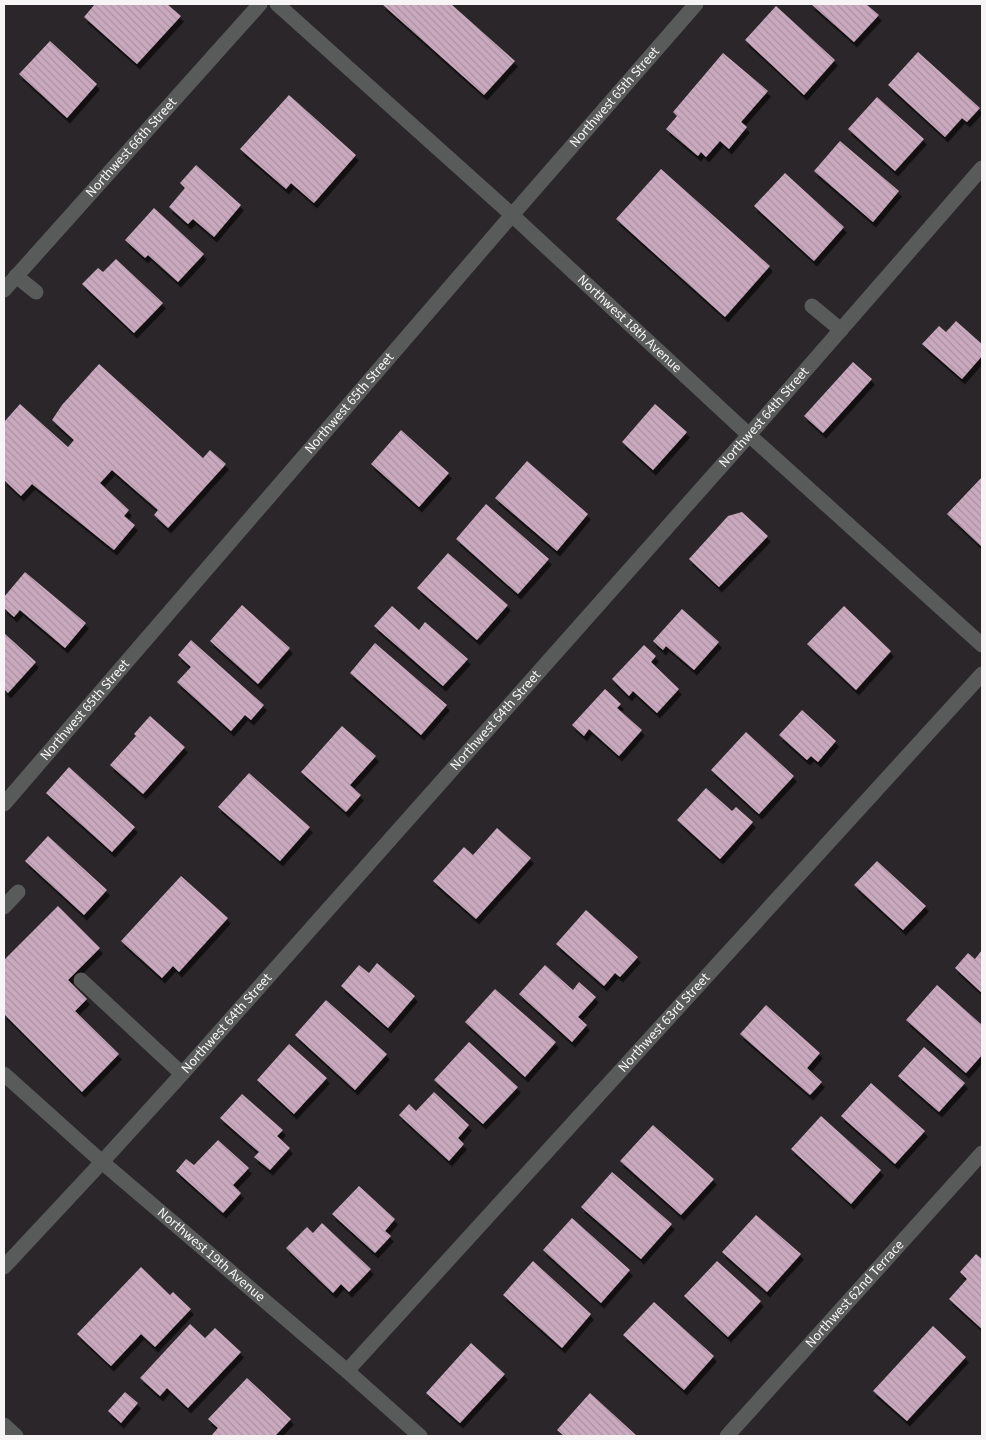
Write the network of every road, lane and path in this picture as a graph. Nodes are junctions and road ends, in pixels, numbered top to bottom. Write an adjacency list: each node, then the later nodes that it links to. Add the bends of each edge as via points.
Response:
1 (260, 4): 6 (street, Northwest 66th Street)
2 (277, 4): 5 (street, Northwest 18th Avenue)
3 (696, 4): 5 (street, Northwest 65th Street)
4 (982, 168): 10 (street, Northwest 64th Street)
5 (512, 214): 11 (street, Northwest 18th Avenue); 14 (street, Northwest 65th Street)
6 (16, 276): 7 (street, Northwest 66th Street); 8 (street)
7 (4, 290)
8 (36, 292)
9 (812, 306): 10 (street)
10 (841, 330): 11 (street, Northwest 64th Street)
11 (749, 435): 12 (street, Northwest 18th Avenue); 19 (street, Northwest 64th Street)
12 (982, 645)
13 (982, 674): 23 (street, Northwest 63rd Street)
14 (4, 804)
15 (18, 892): 16 (street)
16 (4, 907)
17 (81, 980): 19 (street)
18 (4, 1074): 21 (street, Northwest 19th Avenue)
19 (182, 1074): 21 (street, Northwest 64th Street)
20 (982, 1153): 27 (street, Northwest 62nd Terrace)
21 (102, 1162): 22 (street, Northwest 64th Street); 23 (street, Northwest 19th Avenue)
22 (4, 1267)
23 (347, 1371): 26 (street, Northwest 19th Avenue)
24 (4, 1425): 25 (street)
25 (16, 1436)
26 (420, 1436)
27 (727, 1436)

